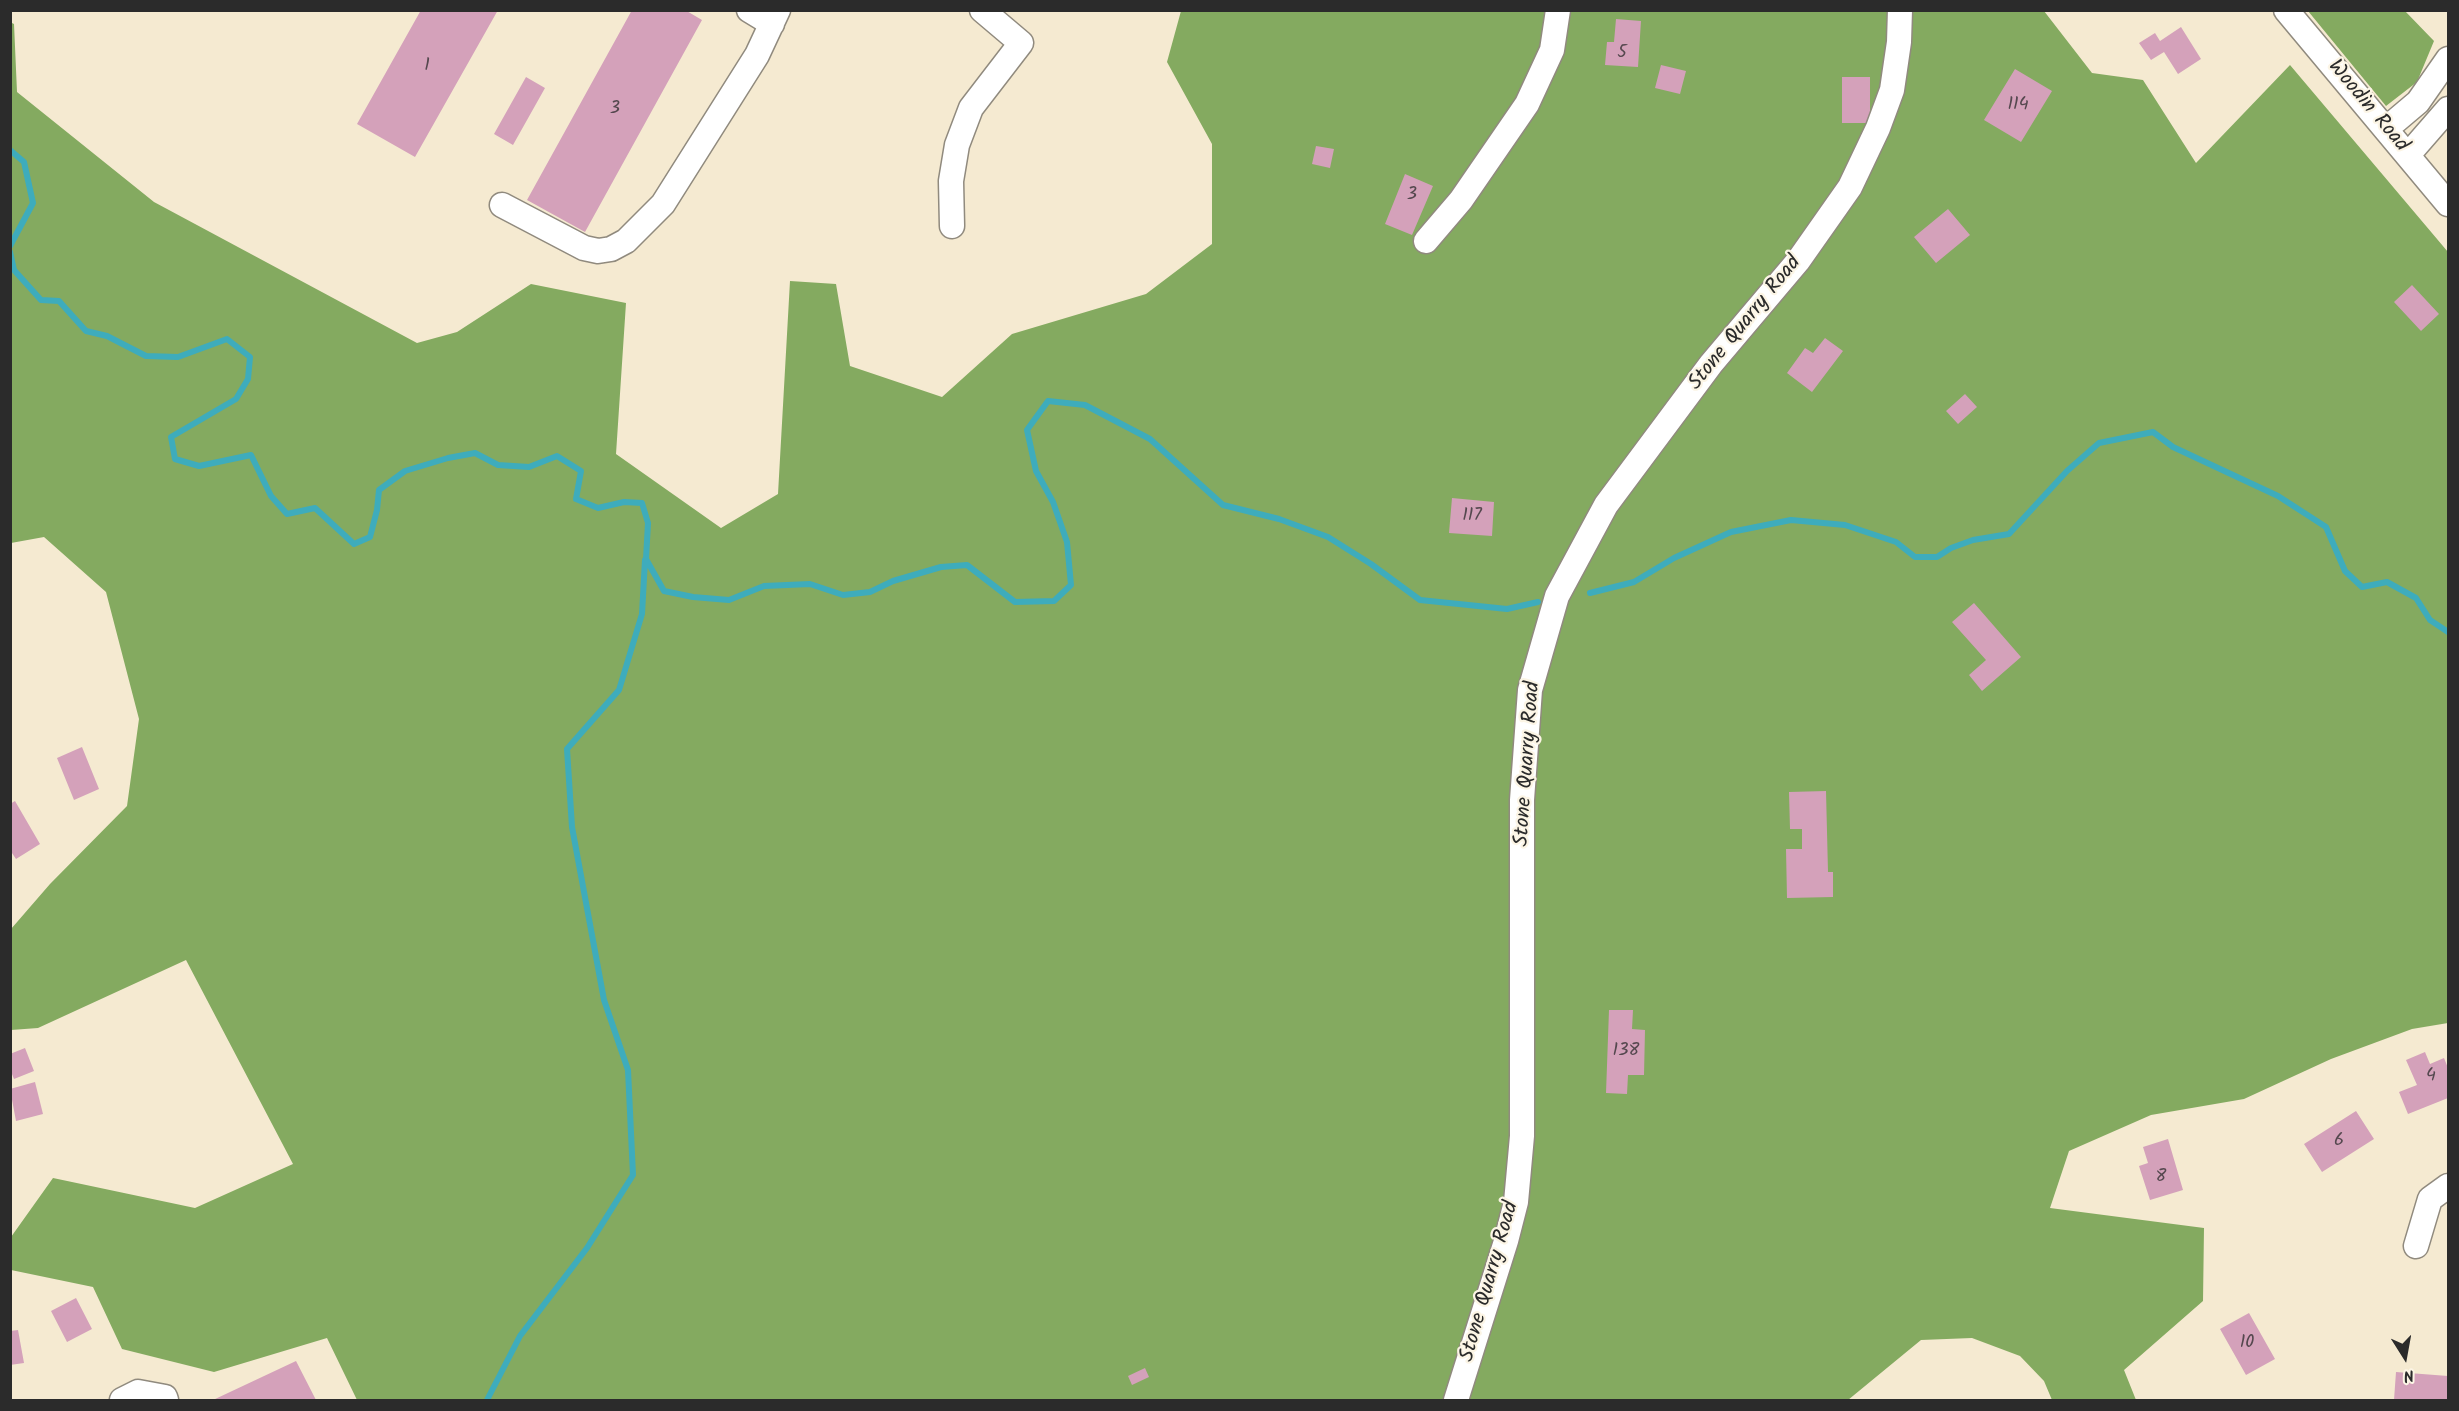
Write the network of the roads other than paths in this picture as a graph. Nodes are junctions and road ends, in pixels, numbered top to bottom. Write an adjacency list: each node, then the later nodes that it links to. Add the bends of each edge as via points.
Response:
1 (749, 10): 6 (street)
2 (981, 10): 13 (street, via 1021,43 971,108 957,145 951,181)
3 (1558, 10): 14 (street, via 1552,50 1527,104 1461,200)
4 (1900, 10): 19 (street, Stone Quarry Road, via 1892,90 1850,187 1798,261 1711,364 1606,506 1557,596 1530,690 1522,800 1521,1137 1516,1202)
5 (2286, 10): 9 (street, Woodin Road)
6 (775, 17): 12 (street, via 757,55 663,204 626,241 610,249 584,248)
7 (2448, 59): 9 (street, via 2418,102)
8 (2448, 109): 10 (street)
9 (2386, 129): 10 (street, Woodin Road)
10 (2408, 155): 11 (street, Woodin Road)
11 (2448, 204)
12 (502, 206)
13 (952, 226)
14 (1426, 242)
15 (2448, 1186): 16 (street, via 2430,1199)
16 (2416, 1246)
17 (122, 1401): 18 (street, via 138,1392 165,1397)
18 (166, 1401)
19 (1456, 1401)

